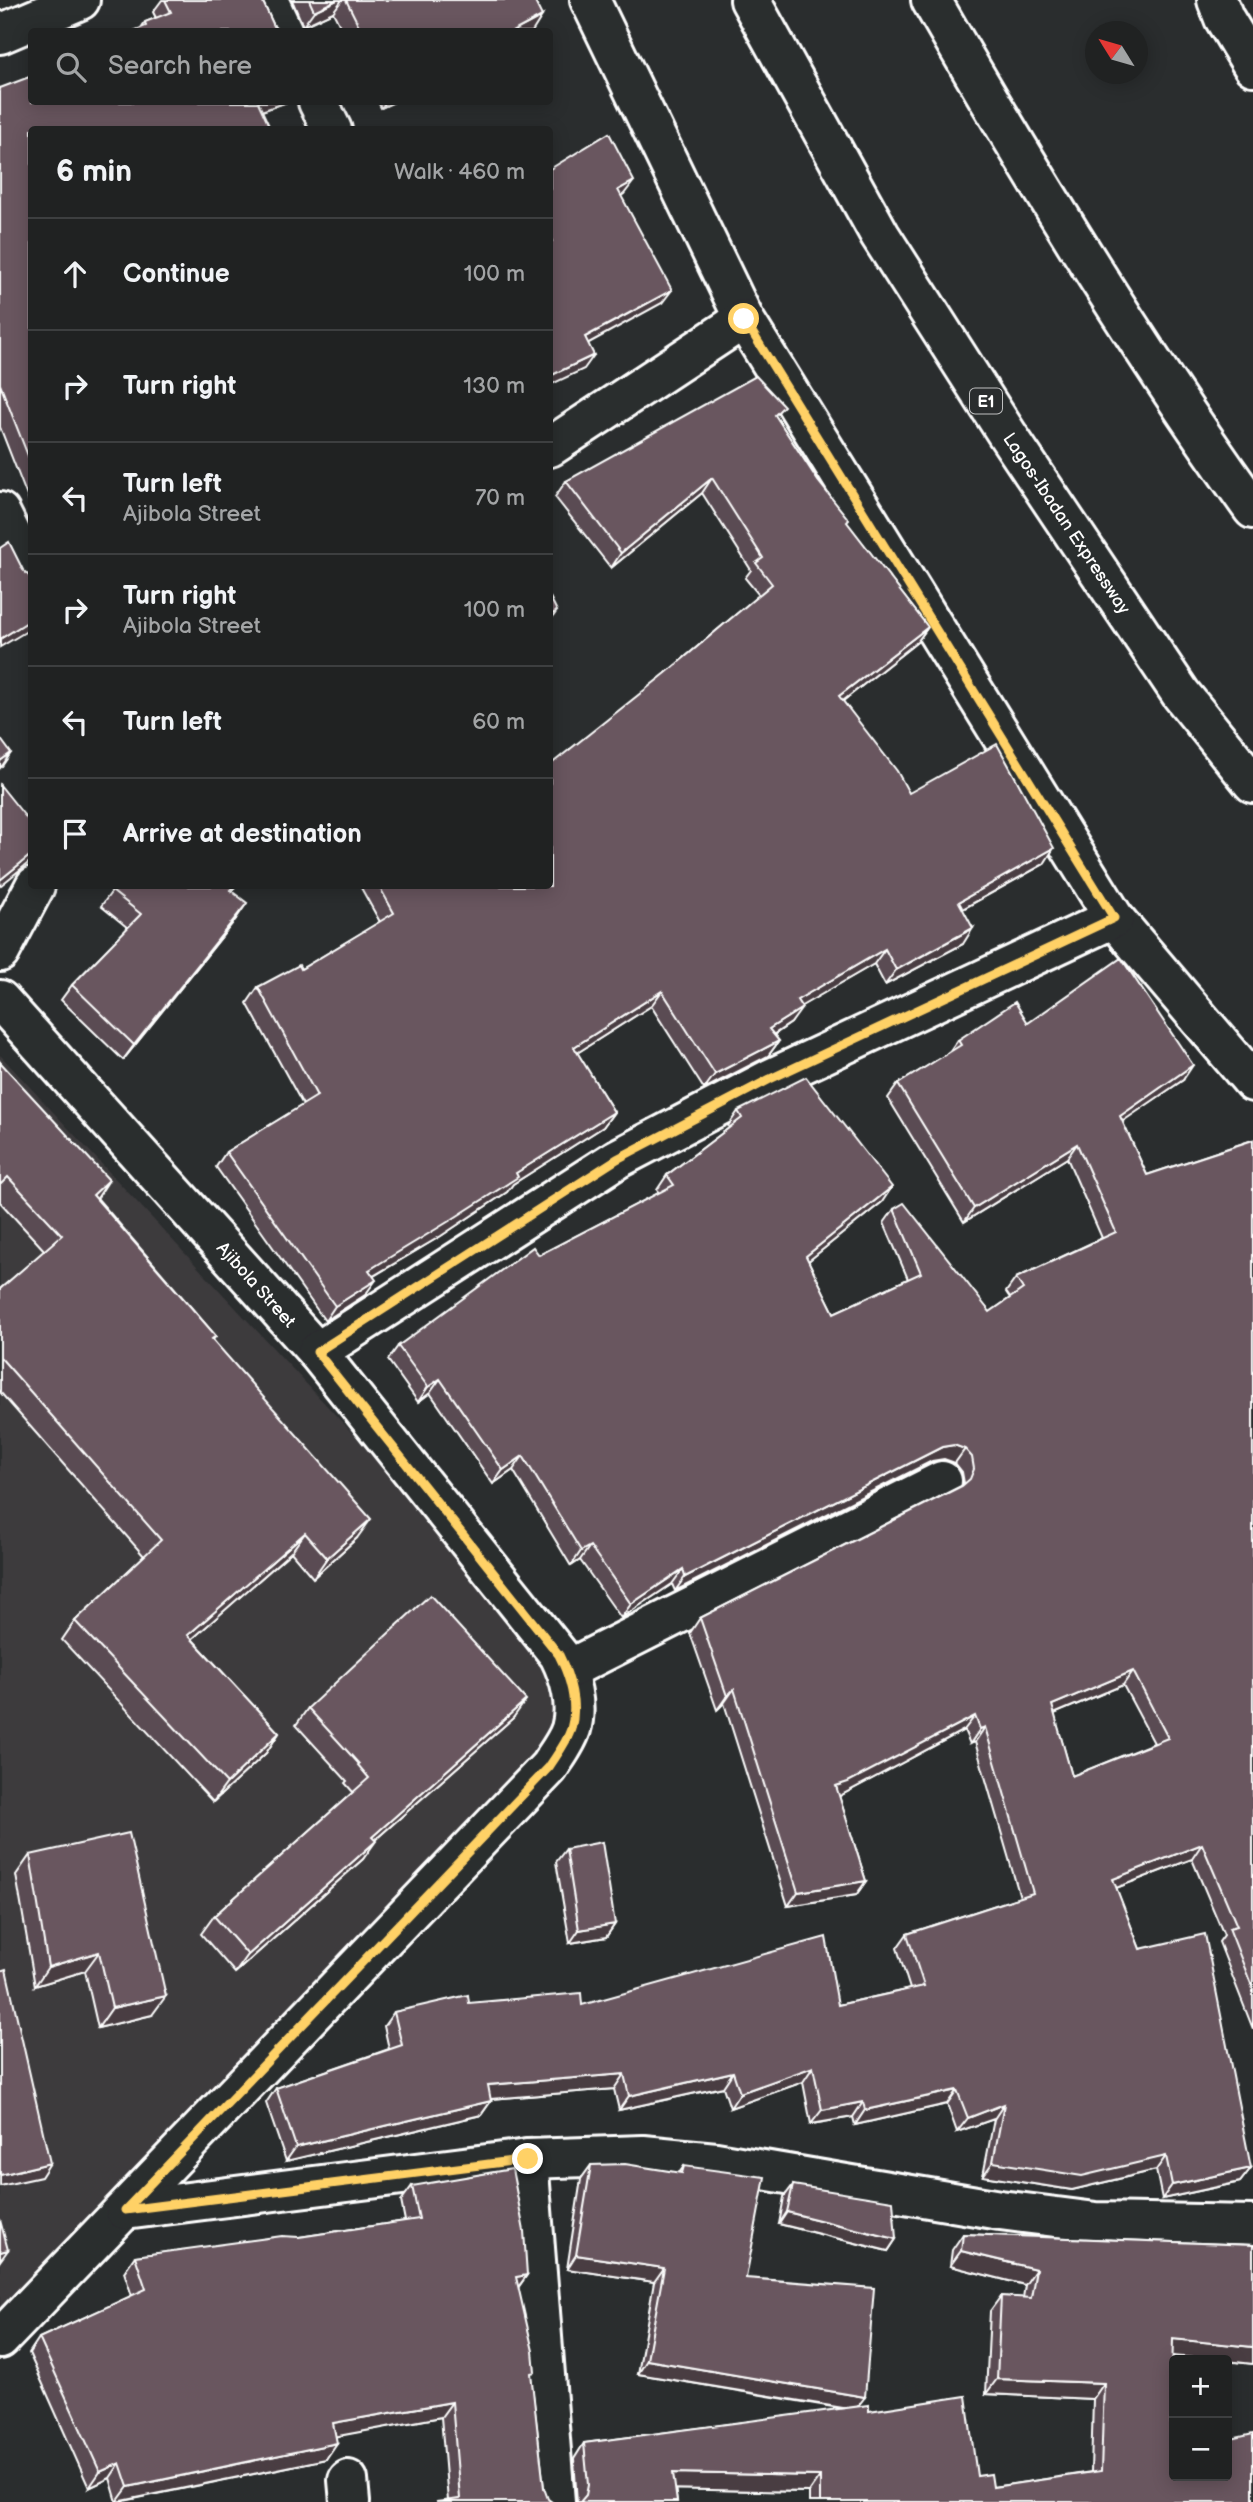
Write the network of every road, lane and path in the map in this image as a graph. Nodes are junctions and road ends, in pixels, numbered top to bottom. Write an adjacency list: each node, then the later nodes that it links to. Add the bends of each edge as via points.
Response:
1 (80, 0): 8 (main road)
2 (268, 0): 7 (main road)
3 (590, 0): 12 (main road)
4 (750, 0): 17 (main road, Lagos-Ibadan Expressway / E1, via 880,235 1007,434 1181,694)
5 (931, 0): 14 (main road, via 1023,160 1186,416)
6 (1217, 0): 9 (main road)
7 (281, 28)
8 (0, 34)
9 (1253, 66)
10 (319, 105): 11 (main road)
11 (329, 126)
12 (744, 319): 13 (main road); 19 (main road)
13 (553, 445)
14 (1253, 509)
15 (0, 512): 16 (main road)
16 (28, 568)
17 (1253, 783)
18 (33, 889): 20 (main road)
19 (1114, 918): 22 (main road); 23 (main road, via 770,1079 617,1159)
20 (0, 952)
21 (0, 1000): 23 (main road, Ajibola Street)
22 (1253, 1082)
23 (317, 1352): 25 (main road, Ajibola Street)
24 (942, 1481): 25 (main road)
25 (567, 1670): 27 (main road, Ajibola Street, via 574,1702 571,1730 549,1767)
26 (528, 2159): 27 (main road); 28 (main road, via 655,2156 1096,2222); 30 (main road)
27 (125, 2210): 29 (main road, Ajibola Street)
28 (1253, 2225)
29 (0, 2339)
30 (555, 2502)

